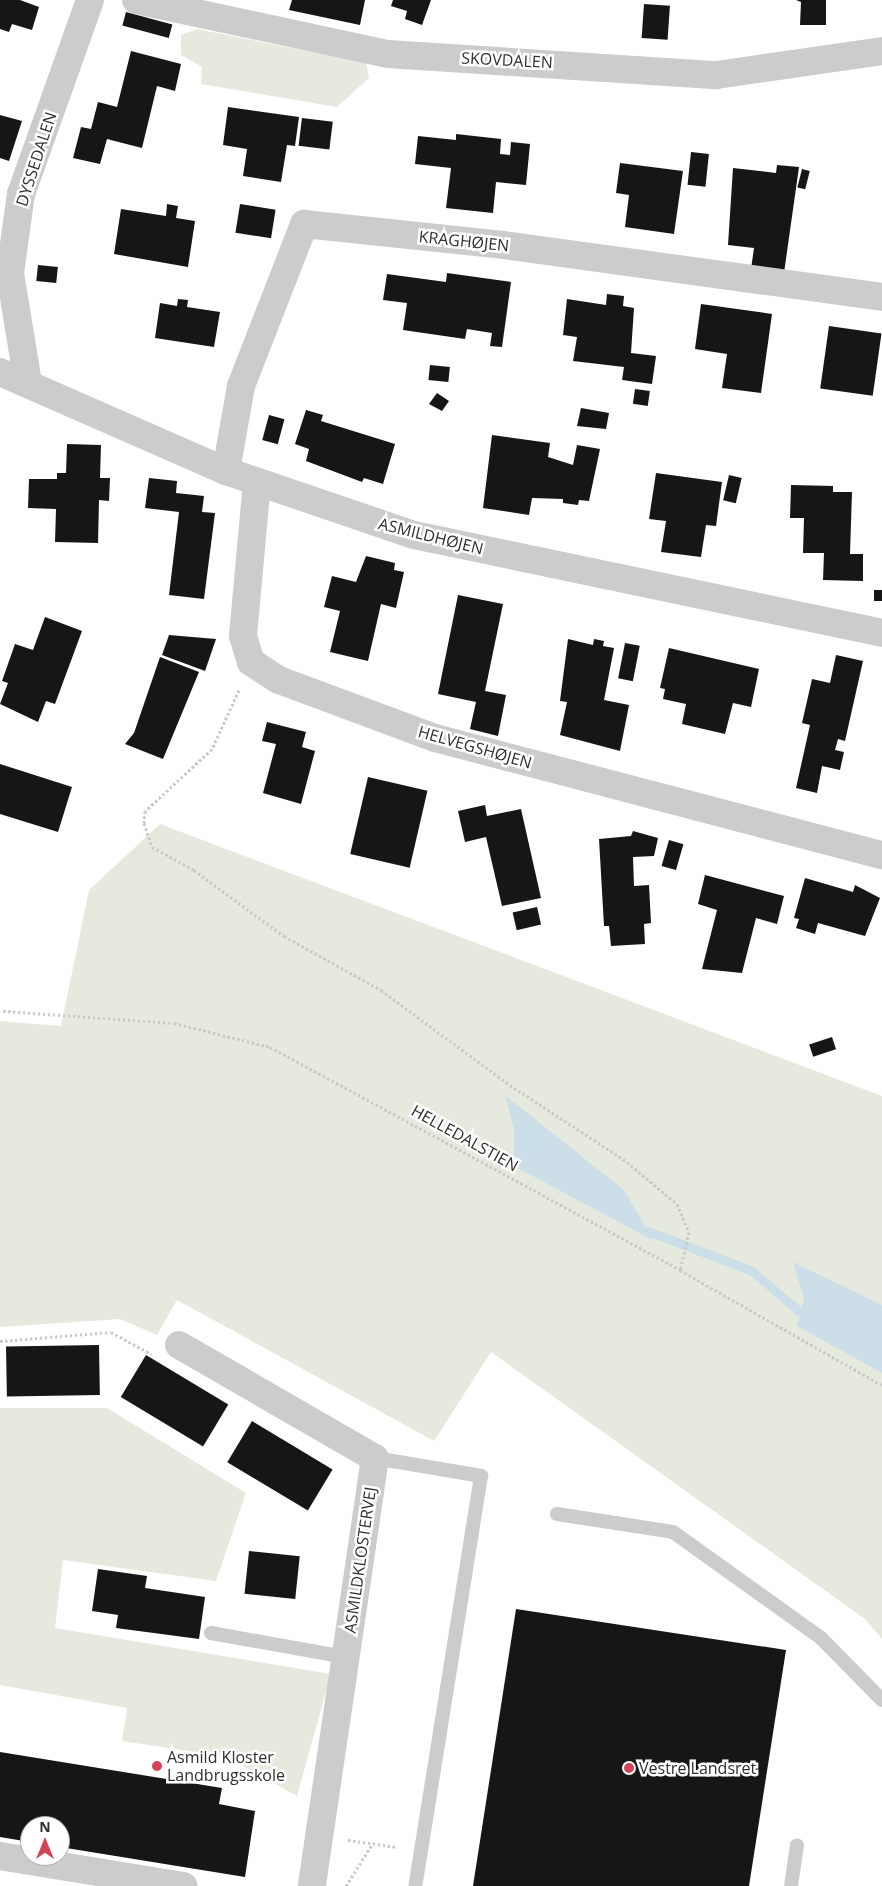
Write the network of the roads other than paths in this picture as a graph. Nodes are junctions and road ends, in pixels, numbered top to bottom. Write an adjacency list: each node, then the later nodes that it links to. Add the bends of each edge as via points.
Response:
1 (90, 0): 6 (street, DYSSEDALEN, via 22,194 10,273)
2 (136, 0): 3 (street, SKOVDALEN, via 388,54 716,75)
3 (882, 51)
4 (882, 297): 7 (street, KRAGHØJEN, via 503,245 304,224 241,386)
5 (0, 372): 6 (street, ASMILDHØJEN)
6 (28, 383): 7 (street, ASMILDHØJEN)
7 (226, 471): 8 (street, ASMILDHØJEN)
8 (257, 482): 9 (street, ASMILDHØJEN, via 414,535); 10 (street, HELVEGSHØJEN, via 243,636 251,662 279,680 435,738)
9 (882, 633)
10 (882, 856)
11 (179, 1345): 12 (street)
12 (376, 1458): 15 (street, ASMILDKLOSTERVEJ); 21 (lane, via 480,1476)
13 (557, 1514): 16 (lane, via 672,1532 821,1638)
14 (212, 1633): 15 (lane)
15 (346, 1657): 20 (street, ASMILDKLOSTERVEJ)
16 (882, 1700)
17 (797, 1845): 22 (lane)
18 (0, 1856): 19 (street)
19 (184, 1886)
20 (312, 1886)
21 (415, 1886)
22 (791, 1886)

